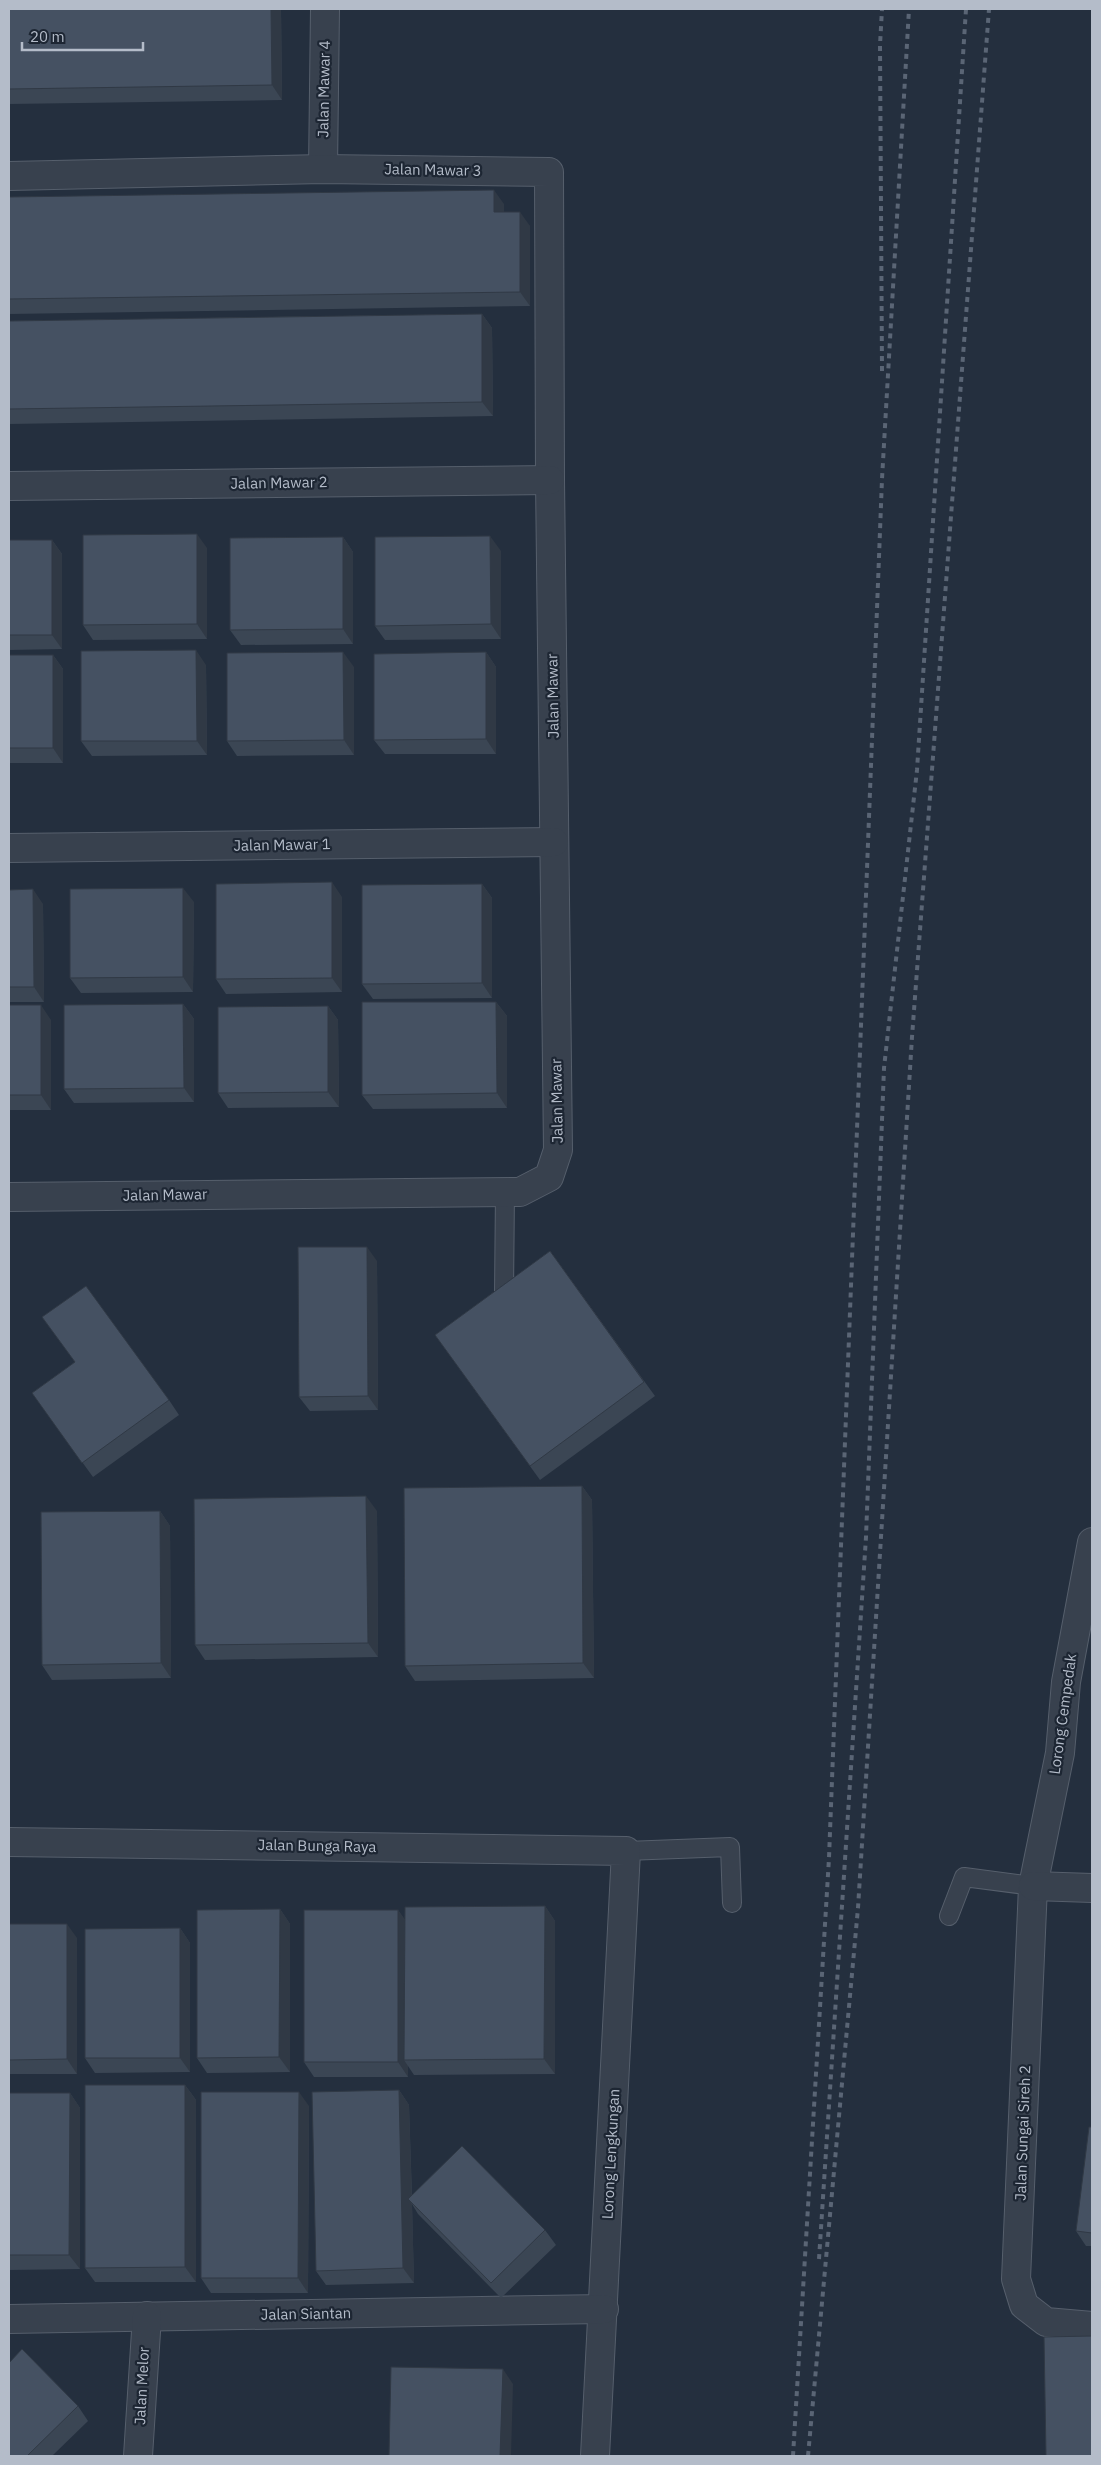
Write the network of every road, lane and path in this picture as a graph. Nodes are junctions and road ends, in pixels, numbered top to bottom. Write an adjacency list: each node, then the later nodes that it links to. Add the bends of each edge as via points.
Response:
1 (326, 9): 2 (street, Jalan Mawar 4)
2 (323, 169): 3 (street, Jalan Mawar 3); 4 (street, Jalan Mawar 3, via 549,172)
3 (9, 176)
4 (550, 480): 5 (street, Jalan Mawar 2); 6 (street, Jalan Mawar)
5 (9, 486)
6 (554, 842): 7 (street, Jalan Mawar 1); 8 (street, Jalan Mawar, via 558,1150 548,1177 520,1192)
7 (9, 848)
8 (504, 1192): 9 (street, Jalan Mawar); 10 (lane)
9 (9, 1197)
10 (504, 1294)
11 (1092, 1542): 14 (street, Lorong Cempedak, via 1066,1682 1060,1753)
12 (9, 1842): 13 (street, Jalan Bunga Raya)
13 (626, 1851): 16 (lane, via 730,1847); 18 (street, Lorong Lengkungan)
14 (1033, 1886): 15 (street); 17 (lane, via 964,1877); 21 (street, Jalan Sungai Sireh 2, via 1016,2279 1024,2305 1046,2322)
15 (1092, 1888)
16 (732, 1903)
17 (949, 1916)
18 (604, 2309): 19 (street, Jalan Siantan); 23 (street, Lorong Lengkungan)
19 (147, 2316): 20 (street, Jalan Siantan); 22 (street, Jalan Melor)
20 (9, 2319)
21 (1092, 2326)
22 (138, 2456)
23 (595, 2456)

